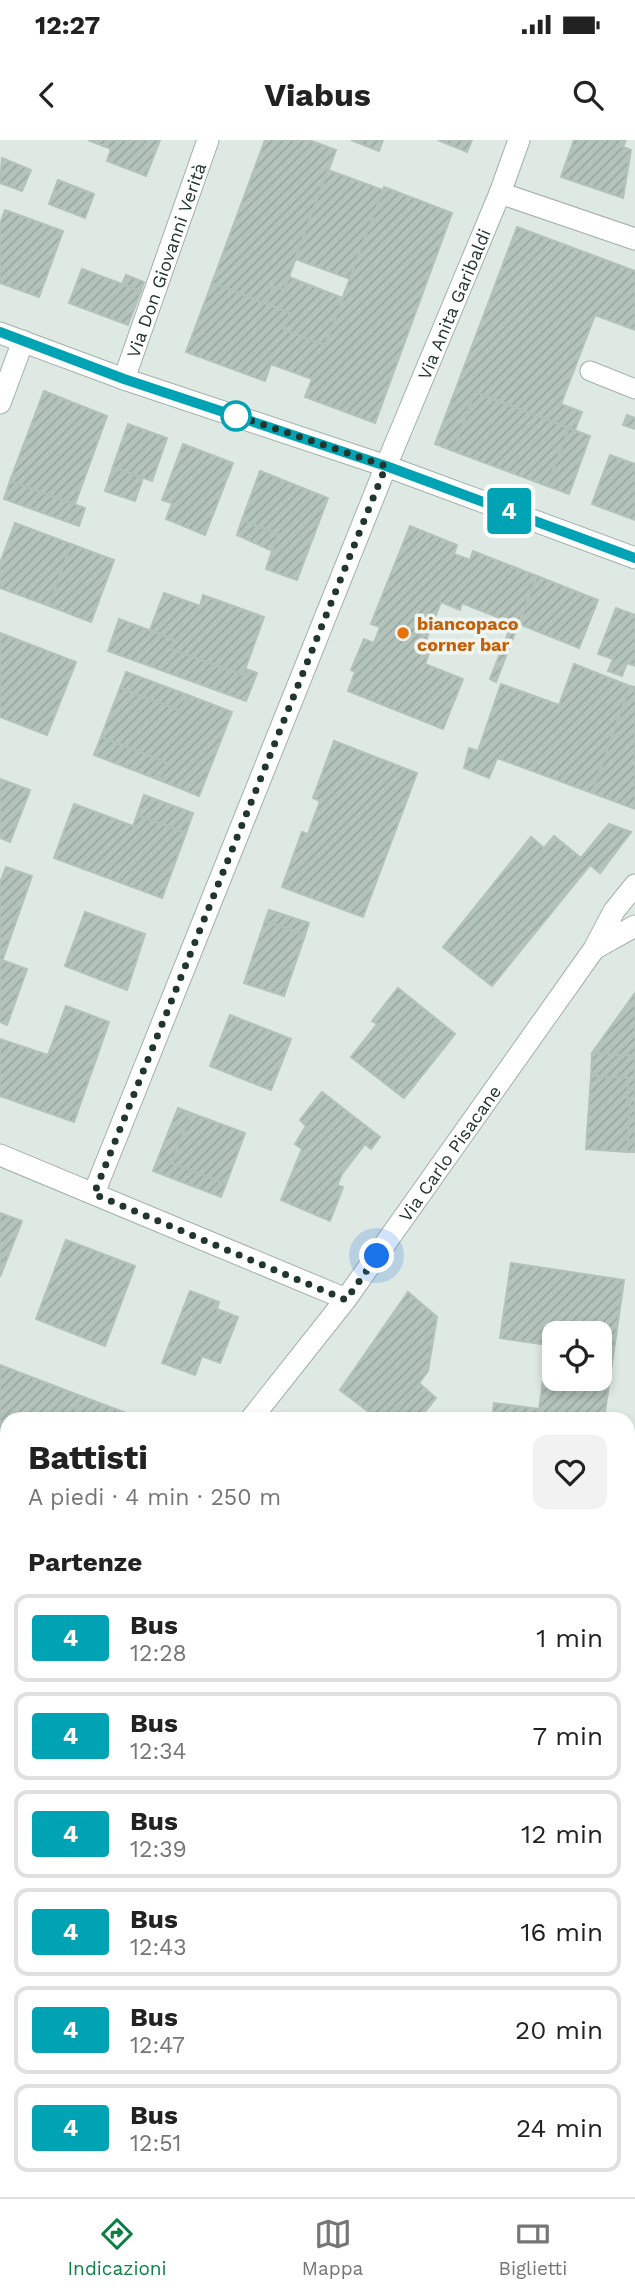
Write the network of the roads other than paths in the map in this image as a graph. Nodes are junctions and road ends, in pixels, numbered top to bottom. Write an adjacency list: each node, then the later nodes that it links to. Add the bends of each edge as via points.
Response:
1 (208, 140): 8 (street, Via Don Giovanni Verità)
2 (519, 140): 3 (street, Via Anita Garibaldi)
3 (500, 193): 4 (street); 11 (street, Via Anita Garibaldi)
4 (635, 239)
5 (0, 332): 6 (street)
6 (23, 341): 8 (street); 10 (street)
7 (590, 371): 9 (lane)
8 (124, 379): 11 (street)
9 (635, 389)
10 (0, 403)
11 (386, 466): 12 (street); 17 (street, Via Anita Garibaldi)
12 (635, 558)
13 (635, 885): 15 (street, Via Carlo Pisacane, via 614,911)
14 (635, 926): 15 (street)
15 (594, 949): 18 (street, Via Carlo Pisacane)
16 (0, 1155): 17 (street)
17 (94, 1194): 18 (street)
18 (346, 1300): 19 (street, Via Carlo Pisacane)
19 (257, 1412)

